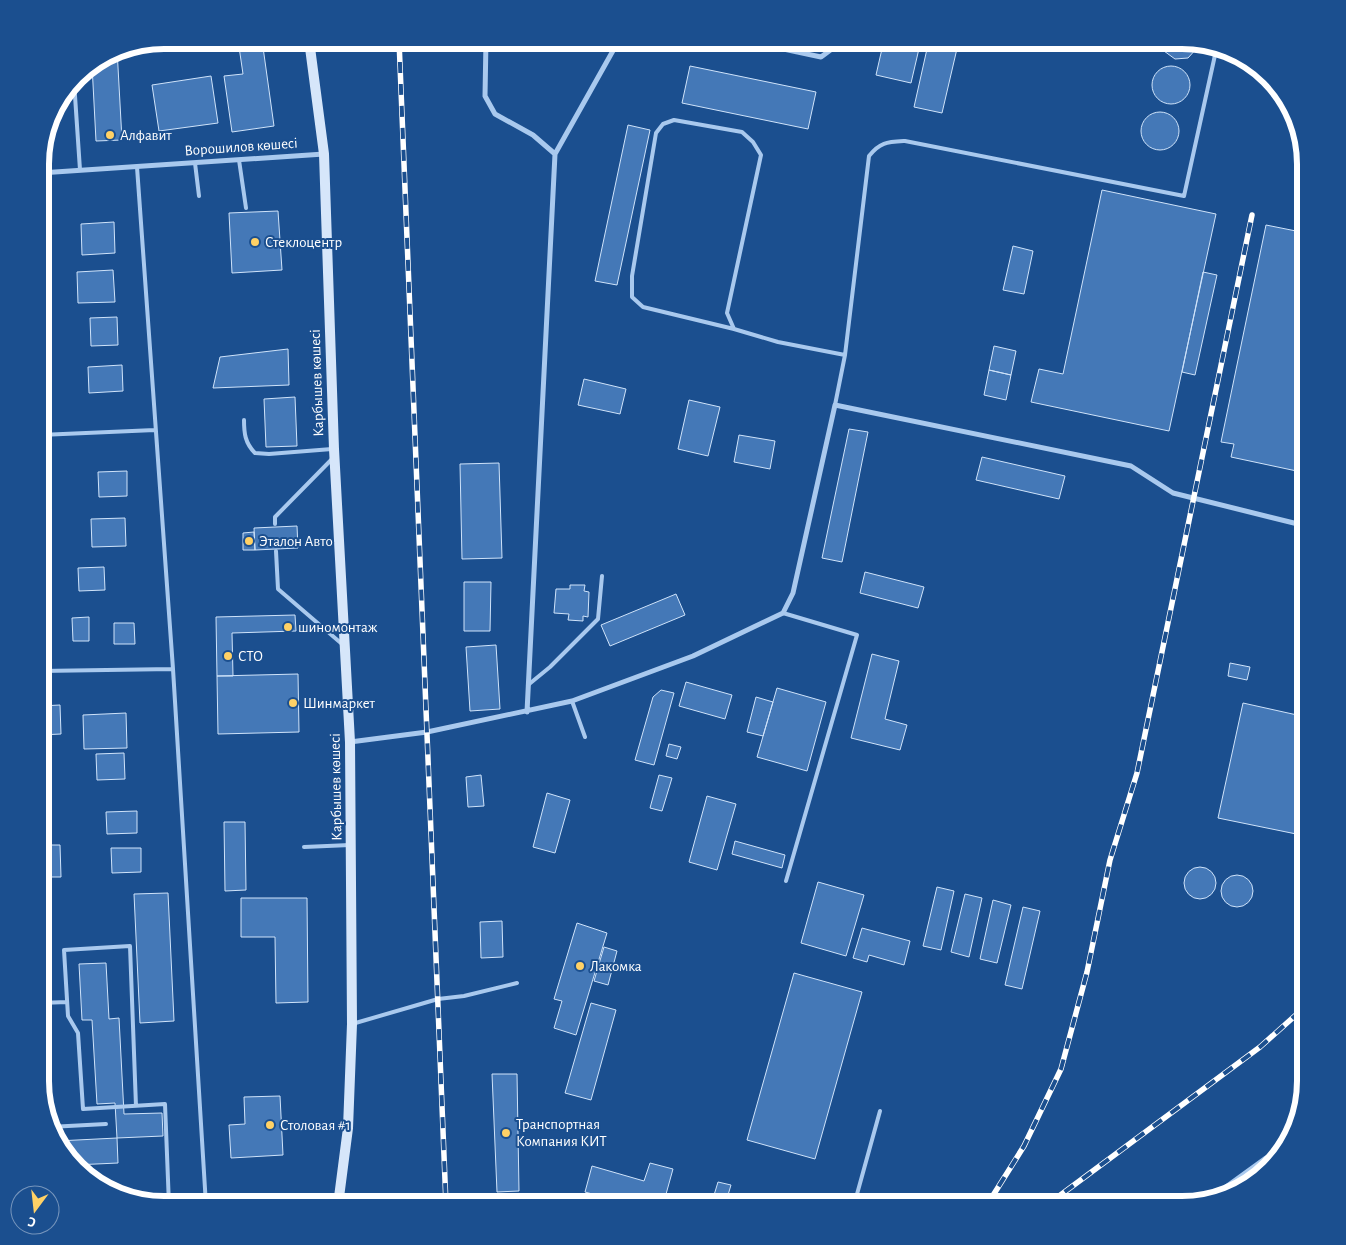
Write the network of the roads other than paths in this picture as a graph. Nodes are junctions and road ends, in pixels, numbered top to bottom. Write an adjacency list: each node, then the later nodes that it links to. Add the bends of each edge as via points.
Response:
1 (310, 49): 8 (main road, Карбышев көшесі)
2 (486, 49): 9 (street, via 485,96 495,114 532,135)
3 (614, 49): 9 (street)
4 (783, 49): 5 (street, via 821,57)
5 (832, 49)
6 (1215, 54): 18 (lane, via 1184,196 904,141 876,147 869,156)
7 (75, 91): 13 (lane)
8 (324, 154): 10 (street, Ворошилов көшесі); 23 (main road, Карбышев көшесі)
9 (554, 154): 32 (street)
10 (239, 160): 11 (street, Ворошилов көшесі); 16 (lane)
11 (195, 163): 12 (street, Ворошилов көшесі); 15 (lane)
12 (137, 167): 13 (street, Ворошилов көшесі); 21 (lane)
13 (80, 170): 14 (street, Ворошилов көшесі)
14 (49, 172)
15 (199, 196)
16 (246, 208)
17 (734, 329): 17 (lane, via 727,313 761,155 742,132 674,120 662,124 656,133 632,276 632,297 643,307); 18 (lane, via 778,342)
18 (845, 355): 19 (lane)
19 (835, 405): 25 (street, via 1131,466 1174,493); 28 (street, via 793,593)
20 (244, 420): 23 (lane, via 244,433 255,454)
21 (155, 430): 22 (lane); 30 (lane)
22 (49, 435)
23 (334, 453): 24 (lane, via 275,517); 29 (main road, Карбышев көшесі)
24 (275, 524)
25 (1297, 524)
26 (276, 551): 29 (lane, via 278,589)
27 (602, 576): 32 (lane, via 598,619)
28 (783, 613): 33 (street, via 693,656); 39 (lane, via 857,635)
29 (345, 646): 36 (main road, Карбышев көшесі)
30 (173, 669): 31 (lane); 51 (lane)
31 (49, 671)
32 (528, 685): 34 (street)
33 (572, 701): 34 (street); 35 (lane)
34 (527, 712): 36 (street, via 427,732)
35 (585, 737)
36 (350, 742): 37 (main road, Карбышев көшесі)
37 (352, 845): 38 (lane); 43 (main road, Карбышев көшесі)
38 (304, 847)
39 (786, 881)
40 (517, 983): 43 (lane, via 438,999)
41 (67, 1002): 42 (lane); 44 (lane, via 68,1016 78,1033 83,1109); 44 (lane, via 64,950 130,946)
42 (49, 1003)
43 (352, 1024): 52 (main road, Карбышев көшесі, via 348,1128)
44 (136, 1106): 50 (lane, via 164,1104)
45 (880, 1111): 53 (lane)
46 (106, 1124): 47 (lane)
47 (58, 1127)
48 (1270, 1155): 49 (lane)
49 (1222, 1189)
50 (169, 1196)
51 (205, 1196)
52 (339, 1196)
53 (856, 1196)

